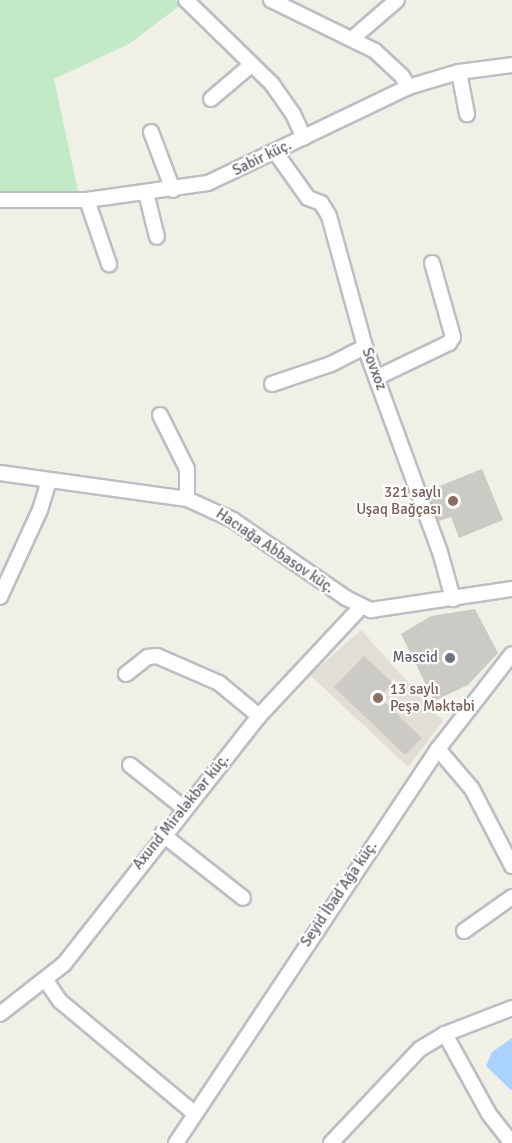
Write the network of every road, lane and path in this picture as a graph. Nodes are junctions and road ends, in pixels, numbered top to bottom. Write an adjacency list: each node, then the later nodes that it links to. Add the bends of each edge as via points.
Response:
1 (186, 0): 5 (street)
2 (271, 0): 4 (street)
3 (397, 0): 4 (street)
4 (353, 38): 8 (street, via 390,63)
5 (251, 65): 9 (street); 12 (street, via 284,99)
6 (512, 65): 7 (street, Sabir küç.)
7 (459, 72): 8 (street, Sabir küç.); 10 (street)
8 (408, 87): 12 (street, Sabir küç.)
9 (211, 99)
10 (467, 114)
11 (151, 132): 14 (street)
12 (304, 138): 13 (street, Sabir küç.)
13 (276, 153): 14 (street, Sabir küç., via 208,183); 21 (street, Sovxoz, via 308,198 321,203 329,216)
14 (172, 190): 15 (street, Sabir küç.)
15 (146, 193): 17 (street, Sabir küç.); 18 (street)
16 (0, 200): 17 (street, Sabir küç.)
17 (87, 200): 20 (street)
18 (157, 237)
19 (432, 263): 22 (street, via 453,337 449,343)
20 (109, 264)
21 (365, 347): 22 (street, Sovxoz); 23 (street, via 332,364)
22 (378, 377): 30 (street, Sovxoz, via 443,560)
23 (272, 384)
24 (160, 415): 27 (street, via 187,469)
25 (0, 473): 26 (street, Hacıağa Abbasov küç.)
26 (49, 480): 27 (street, Hacıağa Abbasov küç.); 29 (street, via 40,510)
27 (187, 499): 31 (street, Hacıağa Abbasov küç., via 233,520)
28 (512, 589): 30 (street, Hacıağa Abbasov küç.)
29 (0, 597)
30 (453, 599): 31 (street, Hacıağa Abbasov küç., via 386,610)
31 (361, 607): 34 (street, Axund Mirələkbər küç.)
32 (512, 654): 35 (street, Seyid İbad Ağa küç.)
33 (126, 674): 34 (street, via 147,657 157,656 219,683)
34 (259, 716): 37 (street, Axund Mirələkbər küç.)
35 (438, 749): 39 (street, via 472,789); 47 (street, Seyid İbad Ağa küç.)
36 (130, 765): 37 (street)
37 (184, 808): 38 (street, Axund Mirələkbər küç.)
38 (162, 834): 41 (street); 43 (street, Axund Mirələkbər küç., via 64,964)
39 (512, 866)
40 (512, 897): 42 (street)
41 (243, 898)
42 (464, 931)
43 (45, 979): 45 (street, Axund Mirələkbər küç.); 47 (street, via 60,1001)
44 (512, 1008): 46 (street)
45 (0, 1014)
46 (445, 1034): 49 (street, via 407,1061); 50 (street, via 483,1104)
47 (195, 1114): 48 (street, Seyid İbad Ağa küç.)
48 (176, 1143)
49 (331, 1143)
50 (512, 1143)

